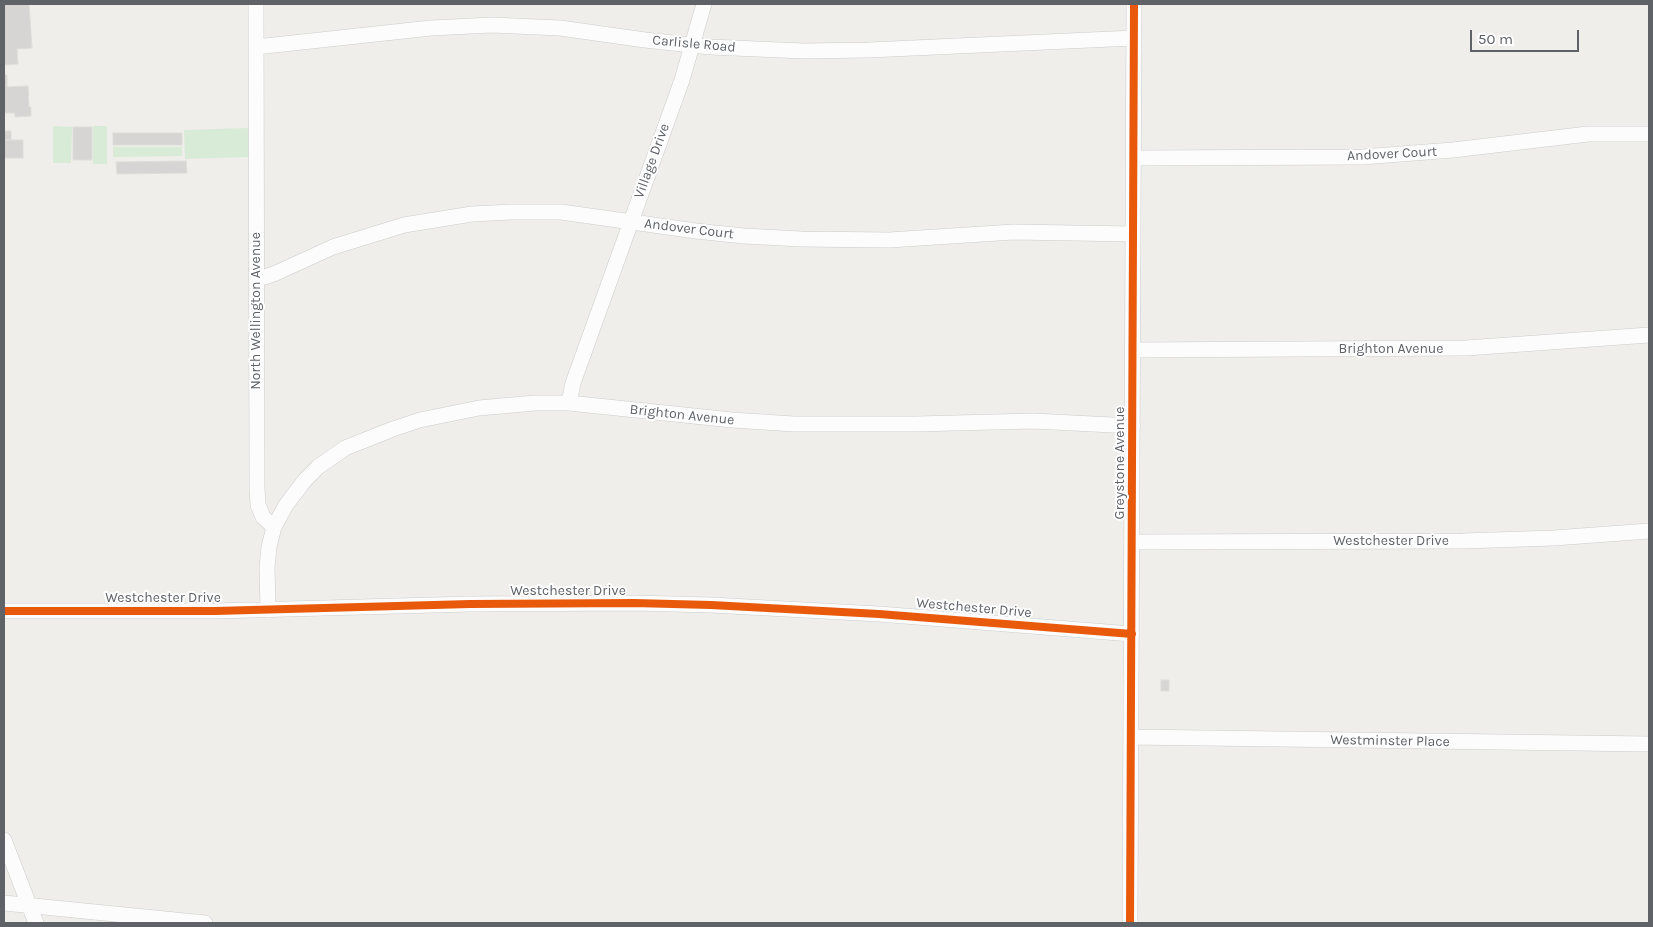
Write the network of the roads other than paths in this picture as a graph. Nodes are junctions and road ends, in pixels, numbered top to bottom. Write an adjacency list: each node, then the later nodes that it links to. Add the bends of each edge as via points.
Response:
1 (256, 4): 6 (street, North Wellington Avenue)
2 (704, 4): 5 (street, Village Drive)
3 (1134, 4): 4 (street, Greystone Avenue)
4 (1134, 38): 5 (street, Carlisle Road, via 869,50 804,51); 8 (street, Greystone Avenue)
5 (692, 45): 6 (street, Carlisle Road, via 560,28 492,25 431,28); 9 (street, Village Drive)
6 (256, 47): 11 (street, North Wellington Avenue)
7 (1649, 134): 8 (street, Andover Court, via 1588,134 1362,157)
8 (1133, 158): 10 (street, Greystone Avenue)
9 (631, 222): 10 (street, Andover Court, via 744,236 840,240 1014,232); 11 (street, Andover Court, via 561,212 472,214 404,225 369,235 333,247 276,273); 14 (street, Village Drive, via 573,383)
10 (1133, 234): 13 (street, Greystone Avenue)
11 (256, 277): 16 (street, North Wellington Avenue, via 256,488 263,517)
12 (1649, 335): 13 (street, Brighton Avenue, via 1466,348)
13 (1132, 350): 15 (street, Greystone Avenue)
14 (570, 403): 15 (street, Brighton Avenue, via 794,424 1033,421); 16 (street, Brighton Avenue, via 480,408 420,420 364,440 332,456 305,480)
15 (1132, 426): 18 (street, Greystone Avenue)
16 (274, 527): 19 (street, via 268,554)
17 (1649, 531): 18 (street, Westchester Drive, via 1463,541)
18 (1132, 542): 21 (street, Greystone Avenue)
19 (268, 610): 20 (street, Westchester Drive); 21 (street, Westchester Drive, via 549,603 711,605 879,614)
20 (4, 611)
21 (1132, 634): 22 (street, Greystone Avenue)
22 (1131, 737): 23 (street, Westminster Place); 29 (street, Greystone Avenue)
23 (1649, 744)
24 (4, 840): 26 (street)
25 (4, 903): 26 (street)
26 (30, 907): 27 (street); 28 (street)
27 (36, 923)
28 (205, 923)
29 (1130, 923)

